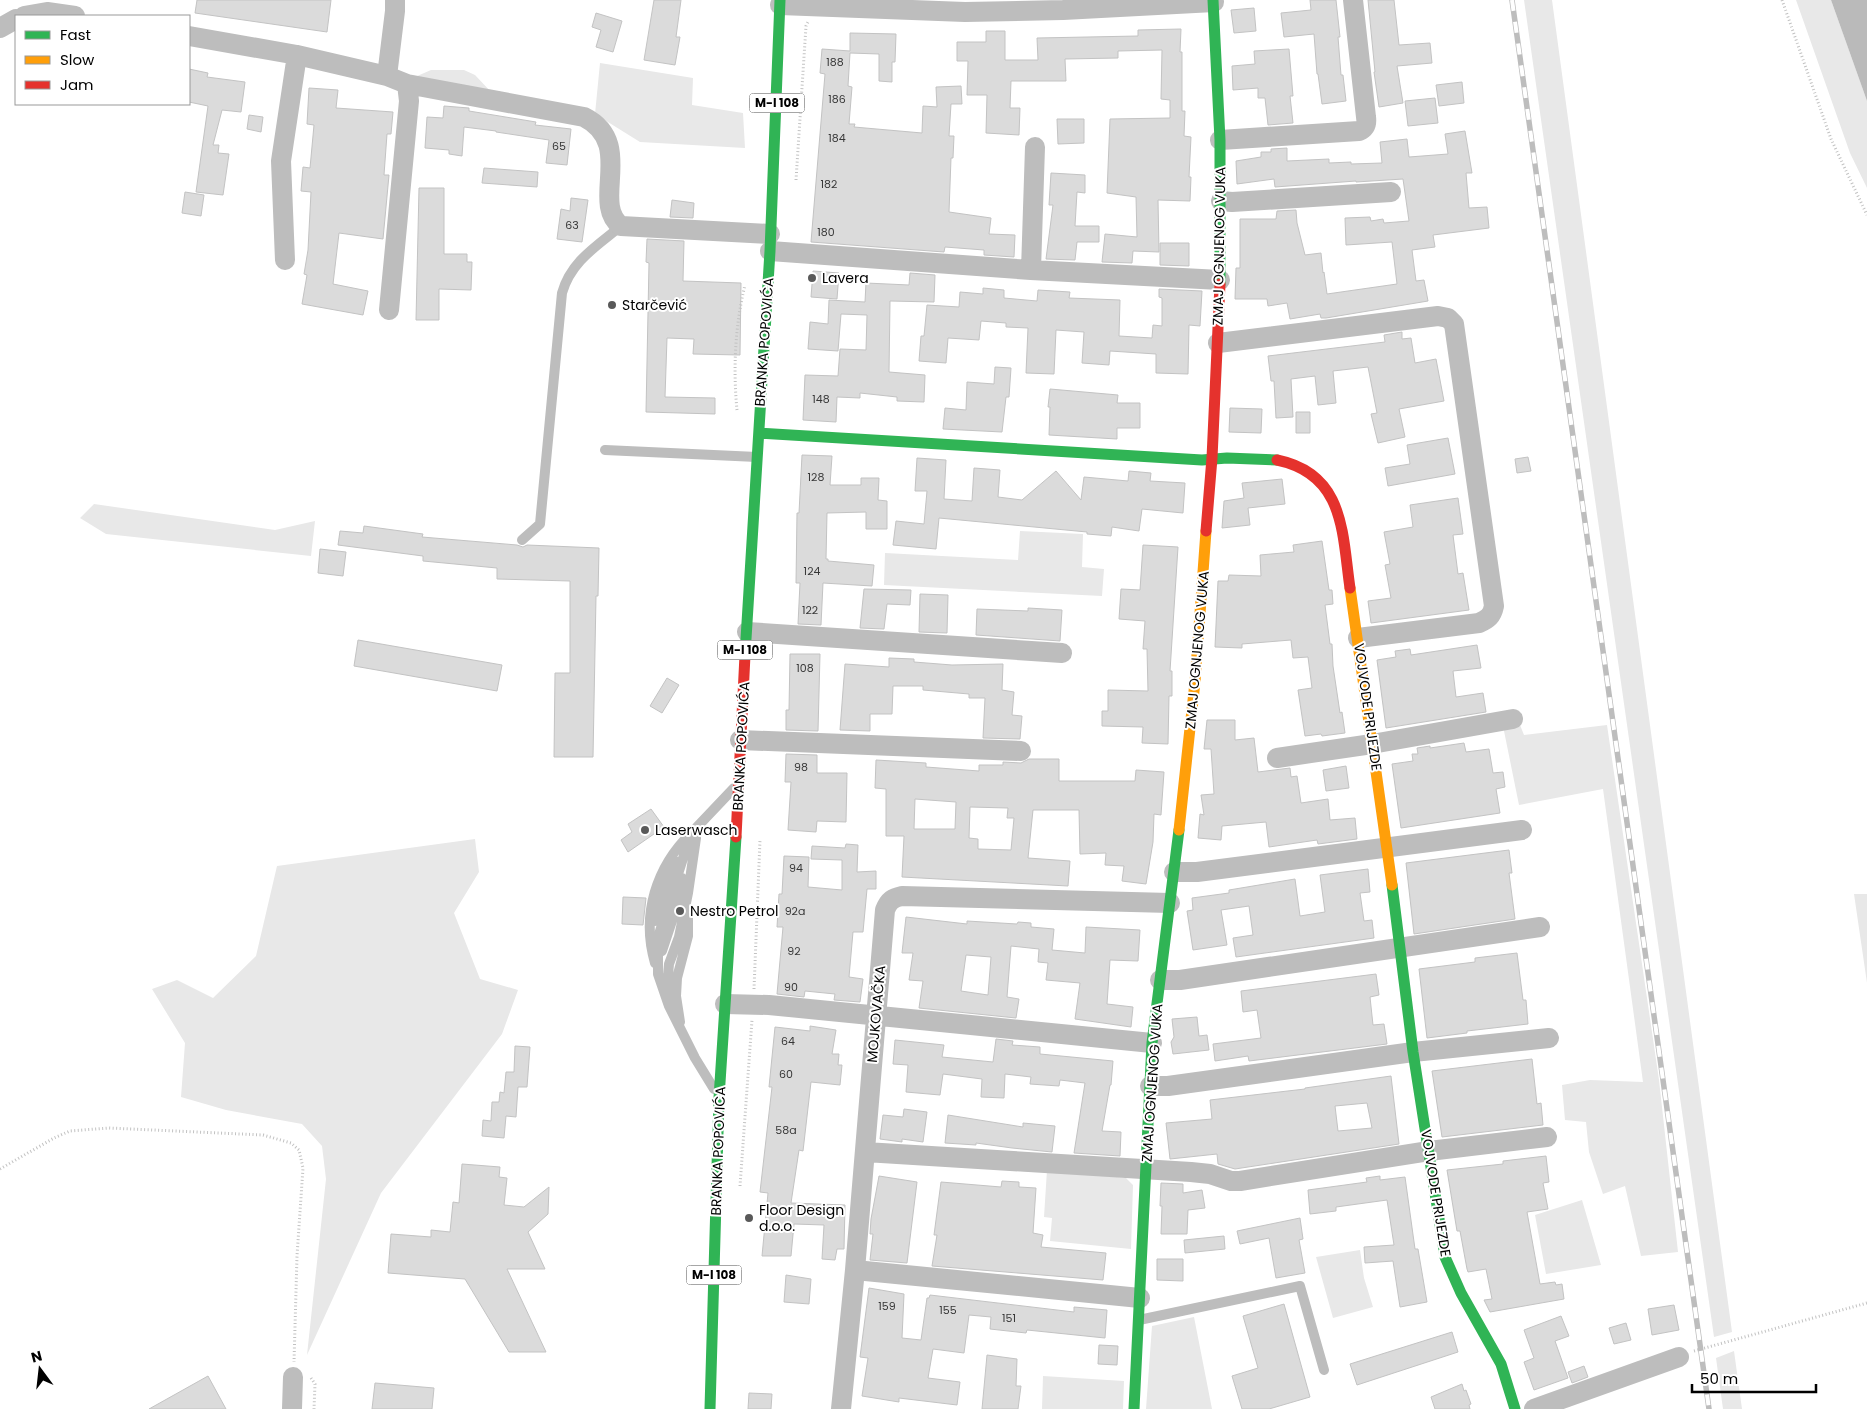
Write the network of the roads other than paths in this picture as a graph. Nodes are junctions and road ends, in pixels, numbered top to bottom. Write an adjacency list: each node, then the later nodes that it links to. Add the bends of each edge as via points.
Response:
1 (395, 0): 11 (street)
2 (1353, 0): 13 (street, via 1365,127 1359,131)
3 (1213, 1): 4 (street, via 966,12); 13 (street, ZMAJ OGNJENOG VUKA)
4 (780, 2): 18 (street, BRANKA POPOVIĆA / M-I 108)
5 (30, 15): 6 (street, via 47,12)
6 (68, 15)
7 (15, 20): 8 (street)
8 (0, 28)
9 (190, 36): 10 (street)
10 (296, 55): 11 (street); 19 (street, via 281,161)
11 (387, 76): 12 (street)
12 (407, 84): 17 (street, via 592,121 608,145 611,158 610,212); 22 (street, via 409,101)
13 (1220, 140): 16 (street, ZMAJ OGNJENOG VUKA)
14 (1035, 147): 20 (street)
15 (1391, 192): 16 (street)
16 (1221, 201): 21 (street, ZMAJ OGNJENOG VUKA)
17 (621, 226): 18 (street); 28 (lane, via 589,252 565,281 540,524)
18 (770, 242): 20 (street); 24 (street, BRANKA POPOVIĆA / M-I 108)
19 (285, 260)
20 (1031, 270): 21 (street)
21 (1220, 280): 23 (street, ZMAJ OGNJENOG VUKA)
22 (389, 310)
23 (1218, 343): 27 (street, ZMAJ OGNJENOG VUKA); 30 (street, via 1438,316 1448,318 1454,324 1494,606 1490,617 1478,623)
24 (759, 433): 26 (street, BRANKA POPOVIĆA / M-I 108); 27 (street, VOJVODE PRIJEZDE, via 1198,460)
25 (605, 450): 26 (lane)
26 (757, 458): 29 (street, BRANKA POPOVIĆA / M-I 108)
27 (1212, 458): 30 (street, VOJVODE PRIJEZDE, via 1277,460 1302,469 1323,484 1340,516); 41 (street, ZMAJ OGNJENOG VUKA, via 1195,682)
28 (522, 540)
29 (747, 632): 31 (street); 33 (street, BRANKA POPOVIĆA / M-I 108)
30 (1358, 638): 34 (street, VOJVODE PRIJEZDE)
31 (1062, 653)
32 (1513, 719): 34 (street)
33 (740, 740): 35 (street); 37 (street, BRANKA POPOVIĆA / M-I 108)
34 (1372, 744): 36 (street); 40 (street, VOJVODE PRIJEZDE)
35 (1021, 751)
36 (1277, 758)
37 (740, 780): 38 (lane); 47 (street, BRANKA POPOVIĆA / M-I 108)
38 (698, 827): 45 (lane, via 685,852 660,931); 45 (lane, via 679,844 661,872 652,898 649,943); 49 (lane, via 688,893 668,975)
39 (1522, 830): 40 (street)
40 (1388, 848): 41 (street, via 1197,872); 44 (street, VOJVODE PRIJEZDE)
41 (1174, 872): 42 (street, ZMAJ OGNJENOG VUKA)
42 (1170, 903): 46 (street, ZMAJ OGNJENOG VUKA); 48 (street, MOJKOVAČKA, via 897,897 885,910)
43 (1540, 927): 44 (street)
44 (1401, 946): 46 (street, via 1180,980); 52 (street, VOJVODE PRIJEZDE)
45 (658, 974): 49 (lane)
46 (1160, 980): 51 (street, ZMAJ OGNJENOG VUKA)
47 (725, 1004): 48 (street, via 753,1003); 54 (street, BRANKA POPOVIĆA / M-I 108)
48 (876, 1016): 51 (street); 56 (street, MOJKOVAČKA)
49 (682, 1033): 54 (lane)
50 (1549, 1038): 52 (street)
51 (1152, 1043): 53 (street, ZMAJ OGNJENOG VUKA)
52 (1413, 1052): 53 (street); 57 (street, VOJVODE PRIJEZDE)
53 (1150, 1086): 58 (street, ZMAJ OGNJENOG VUKA)
54 (719, 1098): 66 (street, BRANKA POPOVIĆA / M-I 108)
55 (1547, 1138): 57 (street)
56 (865, 1152): 58 (street); 59 (street, MOJKOVAČKA)
57 (1429, 1152): 58 (street, via 1231,1182 1210,1174); 69 (street, VOJVODE PRIJEZDE, via 1450,1272 1501,1362)
58 (1145, 1170): 60 (street, ZMAJ OGNJENOG VUKA)
59 (856, 1270): 60 (street); 67 (street, MOJKOVAČKA)
60 (1140, 1298): 61 (street, ZMAJ OGNJENOG VUKA)
61 (1138, 1320): 63 (lane, via 1300,1286); 68 (street, ZMAJ OGNJENOG VUKA)
62 (1679, 1357): 70 (street)
63 (1324, 1370)
64 (293, 1378): 65 (street)
65 (292, 1409)
66 (710, 1409)
67 (841, 1409)
68 (1134, 1409)
69 (1515, 1409)
70 (1534, 1409)

